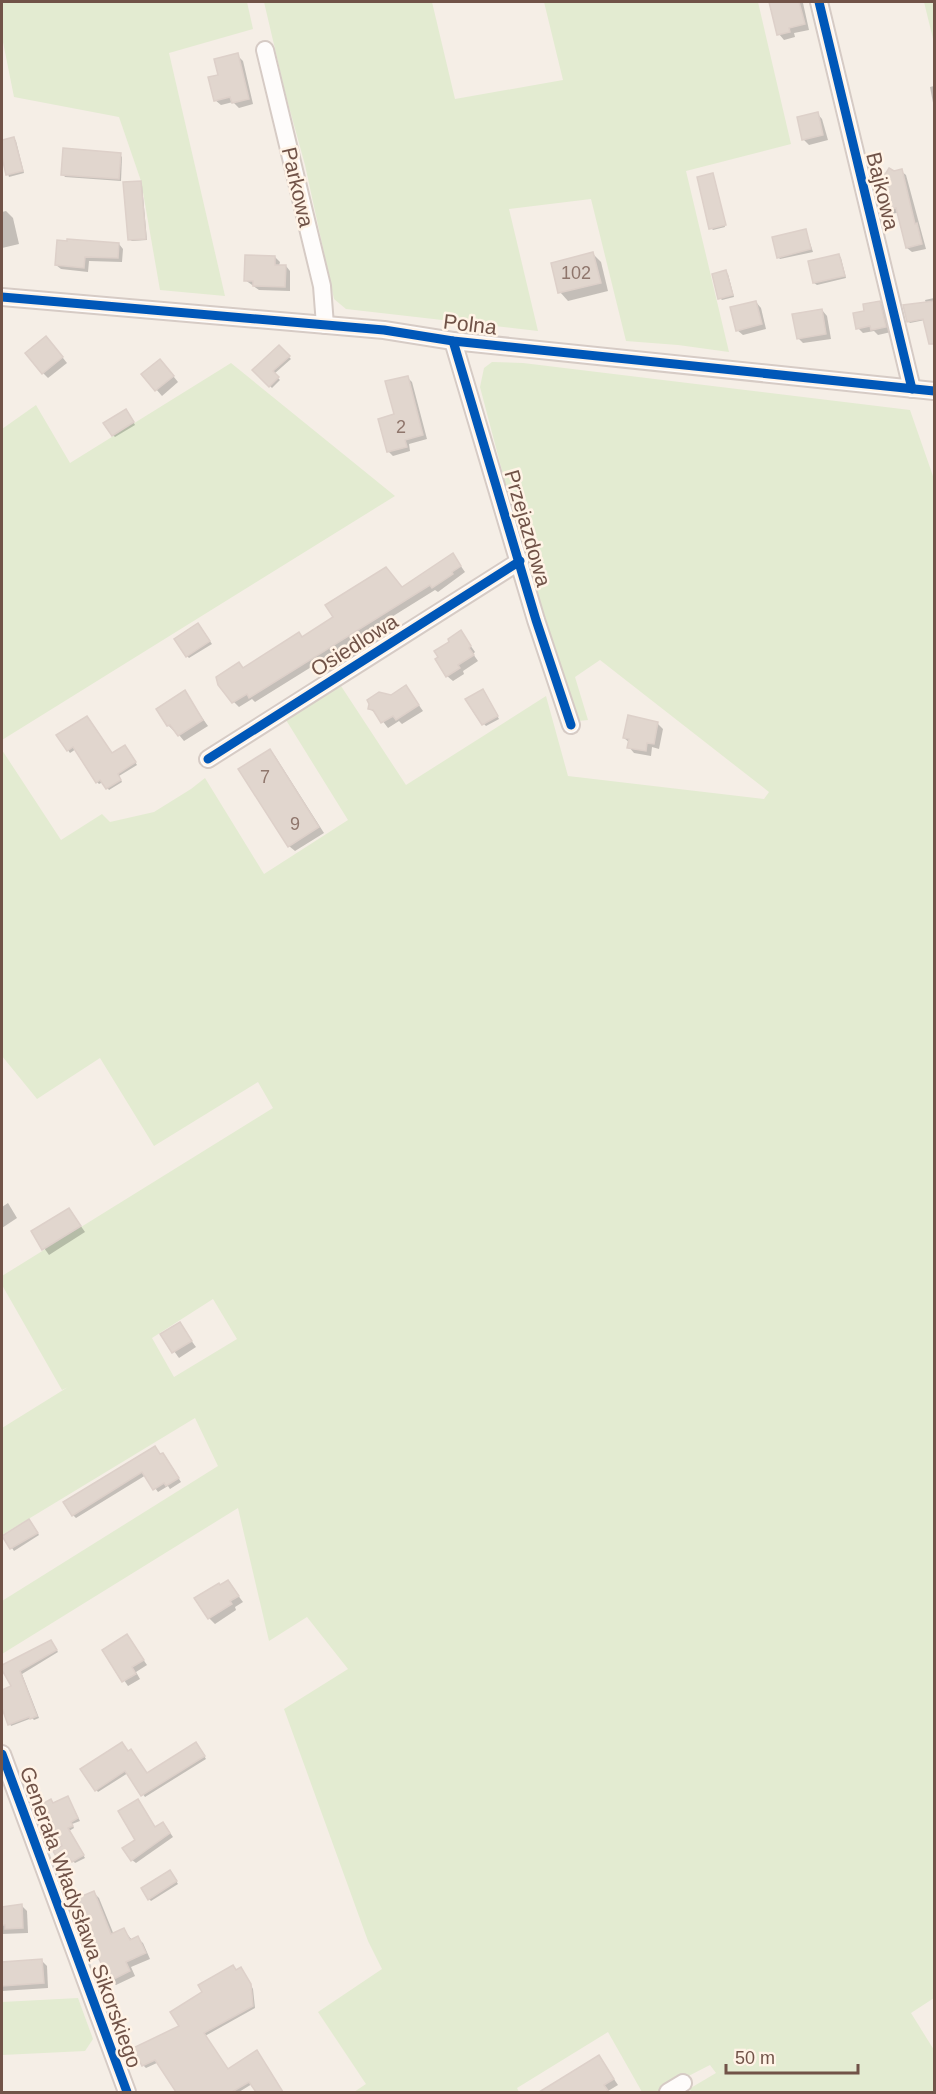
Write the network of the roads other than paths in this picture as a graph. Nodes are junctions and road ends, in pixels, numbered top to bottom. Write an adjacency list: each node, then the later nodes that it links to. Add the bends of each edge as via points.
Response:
1 (819, 2): 6 (street, Bajkowa)
2 (265, 50): 4 (street, Parkowa, via 321,286)
3 (2, 297): 4 (street, Polna)
4 (325, 325): 5 (street, Polna)
5 (453, 340): 6 (street, Polna); 8 (street, Przejazdowa)
6 (912, 388): 7 (street, Polna)
7 (934, 391)
8 (520, 561): 9 (street, Przejazdowa); 10 (street, Osiedlowa)
9 (571, 725)
10 (208, 759)
11 (2, 1754): 13 (street, Generała Władysława Sikorskiego)
12 (683, 2083): 14 (street)
13 (127, 2092)
14 (668, 2092)

